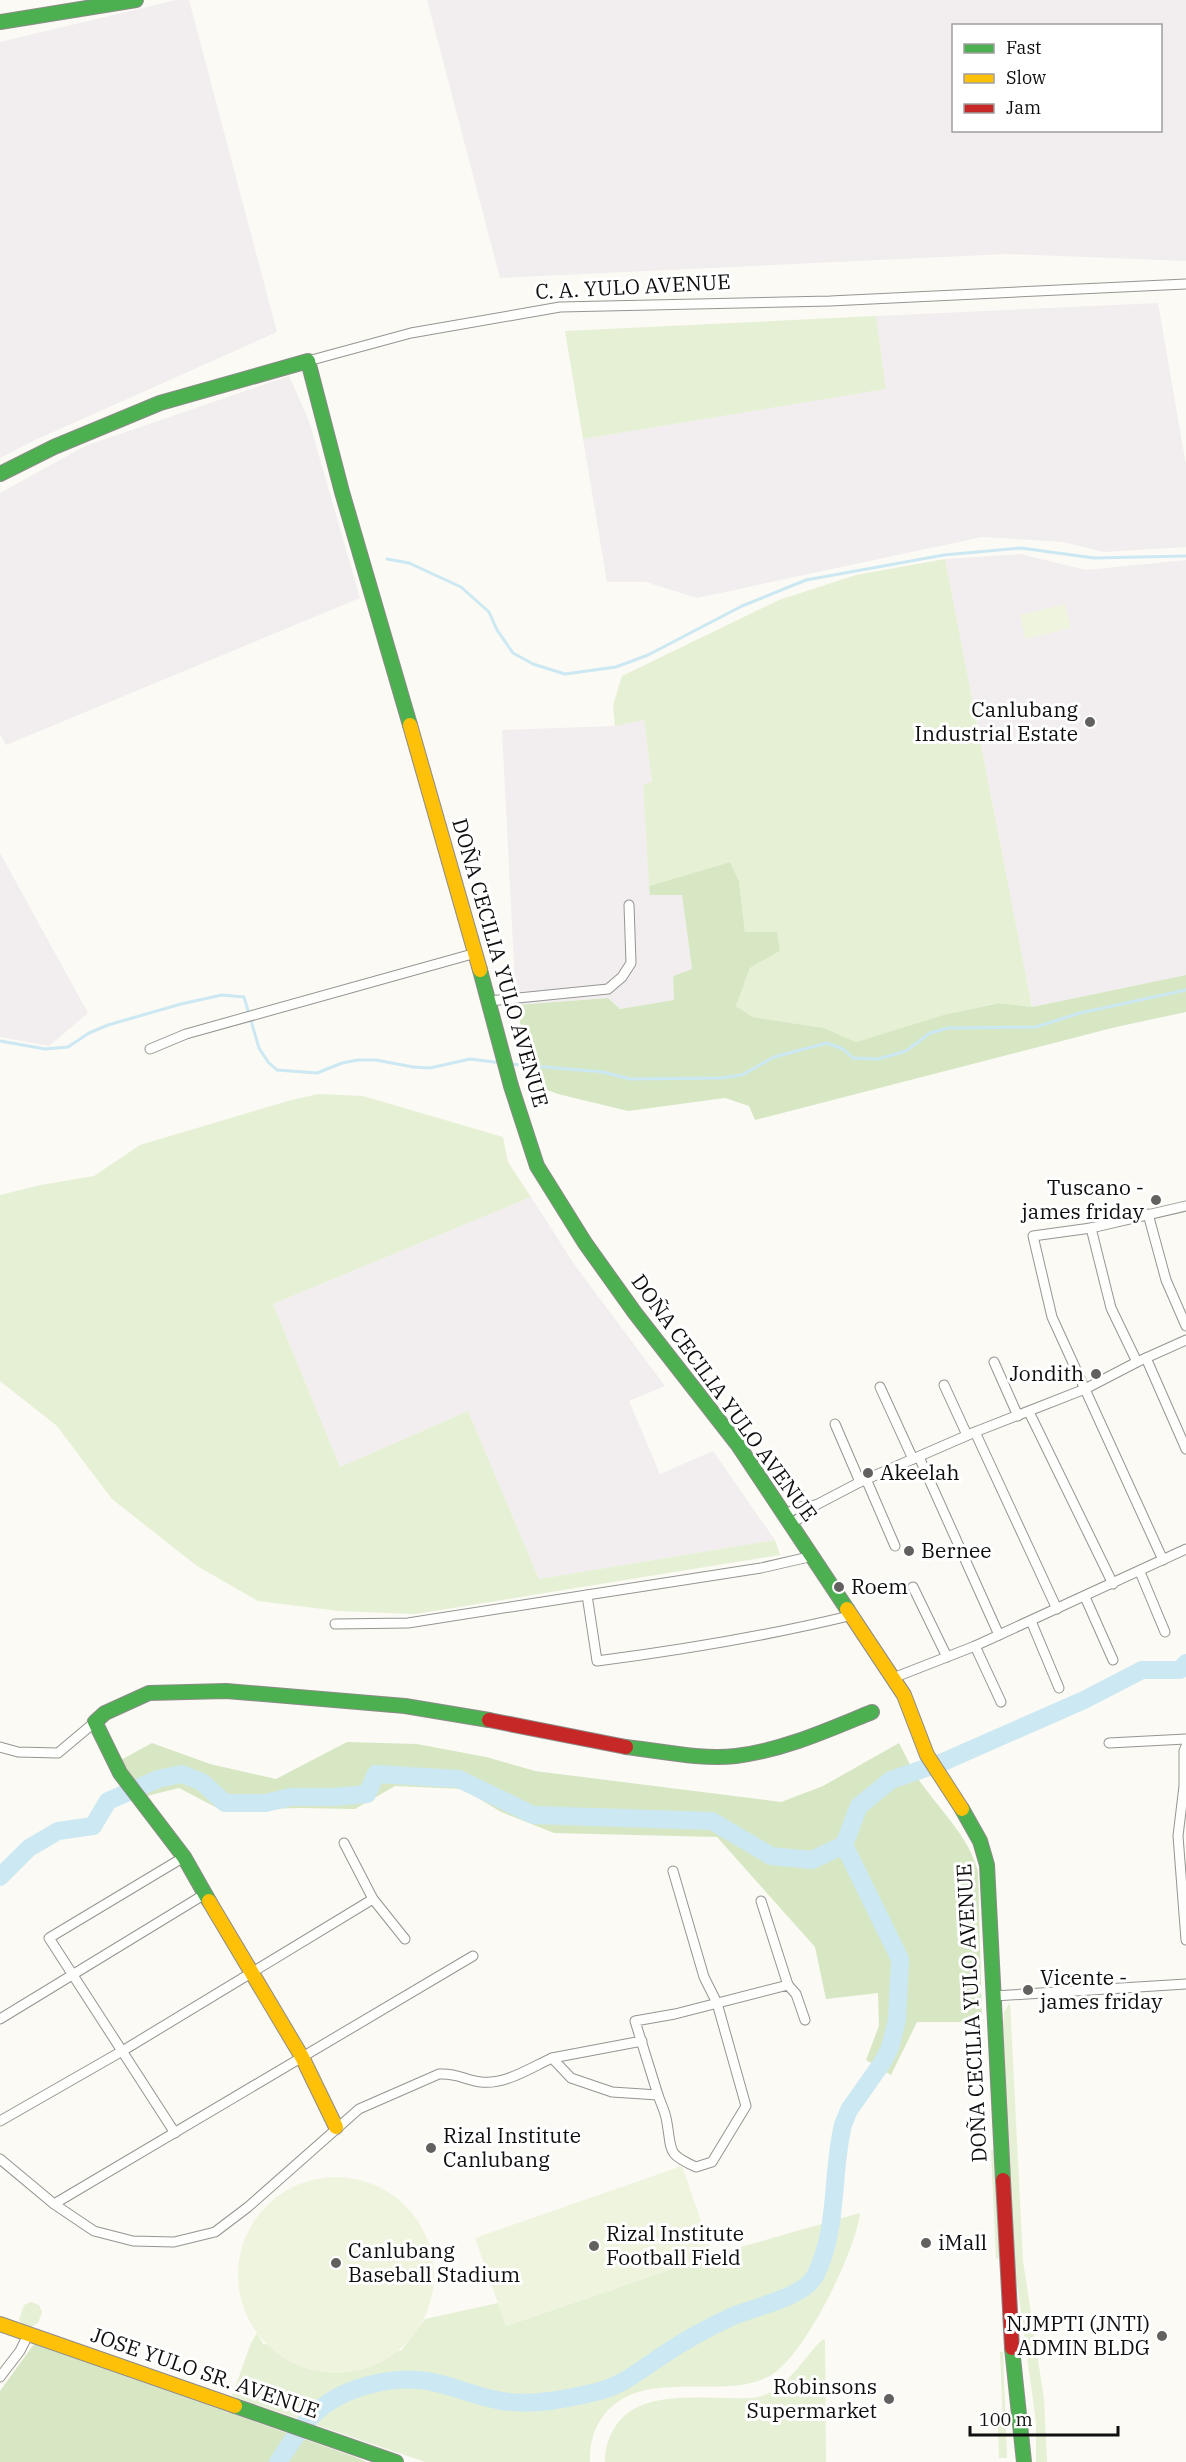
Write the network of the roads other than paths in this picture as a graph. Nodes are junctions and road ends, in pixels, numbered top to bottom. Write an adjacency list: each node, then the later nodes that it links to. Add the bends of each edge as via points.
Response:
1 (136, 0): 2 (main road)
2 (0, 22)
3 (1186, 284): 4 (street, C. A. YULO AVENUE, via 830,301 560,307 411,333)
4 (308, 361): 5 (main road, C. A. YULO AVENUE, via 160,403); 7 (main road, DOÑA CECILIA YULO AVENUE, via 342,492)
5 (0, 474)
6 (629, 905): 8 (street, via 631,963 608,989)
7 (476, 953): 8 (main road, DOÑA CECILIA YULO AVENUE); 9 (street, via 186,1034)
8 (489, 1001): 28 (main road, DOÑA CECILIA YULO AVENUE, via 537,1166 585,1243 738,1445)
9 (150, 1049)
10 (1186, 1206): 11 (street)
11 (1148, 1214): 12 (street); 13 (street, via 1166,1280)
12 (1091, 1228): 17 (street, via 1111,1308); 20 (street, via 1033,1236 1052,1317)
13 (1186, 1326)
14 (1186, 1340): 15 (street)
15 (1146, 1358): 17 (street); 25 (street)
16 (994, 1362): 22 (street)
17 (1137, 1362): 20 (street)
18 (944, 1385): 24 (street)
19 (880, 1387): 26 (street)
20 (1085, 1389): 21 (street); 32 (street)
21 (1029, 1412): 22 (street); 34 (street)
22 (1018, 1416): 24 (street)
23 (835, 1424): 27 (street)
24 (971, 1434): 26 (street); 38 (street)
25 (1186, 1449)
26 (916, 1458): 27 (street); 43 (street)
27 (863, 1481): 28 (street, via 816,1505 798,1507); 29 (street)
28 (788, 1519): 31 (main road, DOÑA CECILIA YULO AVENUE)
29 (895, 1546)
30 (1186, 1550): 32 (street)
31 (813, 1556): 36 (street); 39 (main road, DOÑA CECILIA YULO AVENUE)
32 (1163, 1560): 33 (street)
33 (1140, 1572): 34 (street); 42 (street)
34 (1113, 1584): 37 (street)
35 (913, 1587): 45 (street)
36 (587, 1595): 39 (street, via 597,1661 754,1637); 41 (street, via 408,1623)
37 (1084, 1597): 38 (street); 46 (street)
38 (1057, 1609): 40 (street)
39 (849, 1616): 47 (main road, DOÑA CECILIA YULO AVENUE)
40 (1031, 1621): 43 (street); 48 (street)
41 (335, 1624)
42 (1165, 1632)
43 (999, 1635): 44 (street)
44 (975, 1646): 45 (street); 49 (street)
45 (947, 1657): 47 (street)
46 (1113, 1660)
47 (893, 1678): 70 (main road, DOÑA CECILIA YULO AVENUE, via 904,1695 927,1755 973,1826 987,1865)
48 (1059, 1688)
49 (1001, 1702)
50 (872, 1712): 51 (main road, via 800,1742 735,1756 619,1746 405,1706 226,1691 149,1693 105,1713)
51 (95, 1722): 55 (street, via 58,1752 18,1752); 57 (main road, via 120,1773)
52 (1186, 1739): 53 (street)
53 (1109, 1743)
54 (1186, 1746): 61 (street, via 1178,1836)
55 (0, 1747)
56 (344, 1844): 60 (street)
57 (184, 1857): 59 (main road); 66 (street, via 49,1938)
58 (673, 1871): 71 (street, via 704,1977)
59 (205, 1894): 66 (street); 67 (main road)
60 (373, 1899): 64 (street); 67 (street)
61 (1185, 1900): 63 (street)
62 (761, 1901): 68 (street)
63 (1186, 1938)
64 (405, 1939)
65 (473, 1956): 76 (street)
66 (74, 1974): 72 (street); 75 (street)
67 (251, 1974): 75 (street); 76 (main road)
68 (788, 1984): 71 (street); 73 (street)
69 (1186, 1984): 70 (street)
70 (994, 1996): 88 (main road, DOÑA CECILIA YULO AVENUE, via 1010,2332)
71 (717, 2003): 74 (street, via 635,2021); 78 (street, via 746,2106 712,2162 696,2167 676,2158)
72 (0, 2019)
73 (805, 2020)
74 (642, 2041): 77 (street); 78 (street)
75 (124, 2050): 79 (street); 81 (street)
76 (302, 2057): 80 (main road); 81 (street)
77 (552, 2058): 78 (street, via 571,2078 612,2092); 80 (street, via 491,2082 454,2073 439,2074 359,2109)
78 (658, 2095)
79 (0, 2121)
80 (336, 2127): 83 (street, via 215,2232 174,2242 133,2241 94,2231)
81 (175, 2133): 83 (street)
82 (0, 2159): 83 (street)
83 (54, 2204)
84 (0, 2324): 85 (main road, JOSE YULO SR. AVENUE)
85 (29, 2333): 86 (street); 87 (main road, JOSE YULO SR. AVENUE)
86 (0, 2378)
87 (389, 2461)
88 (1024, 2462)

